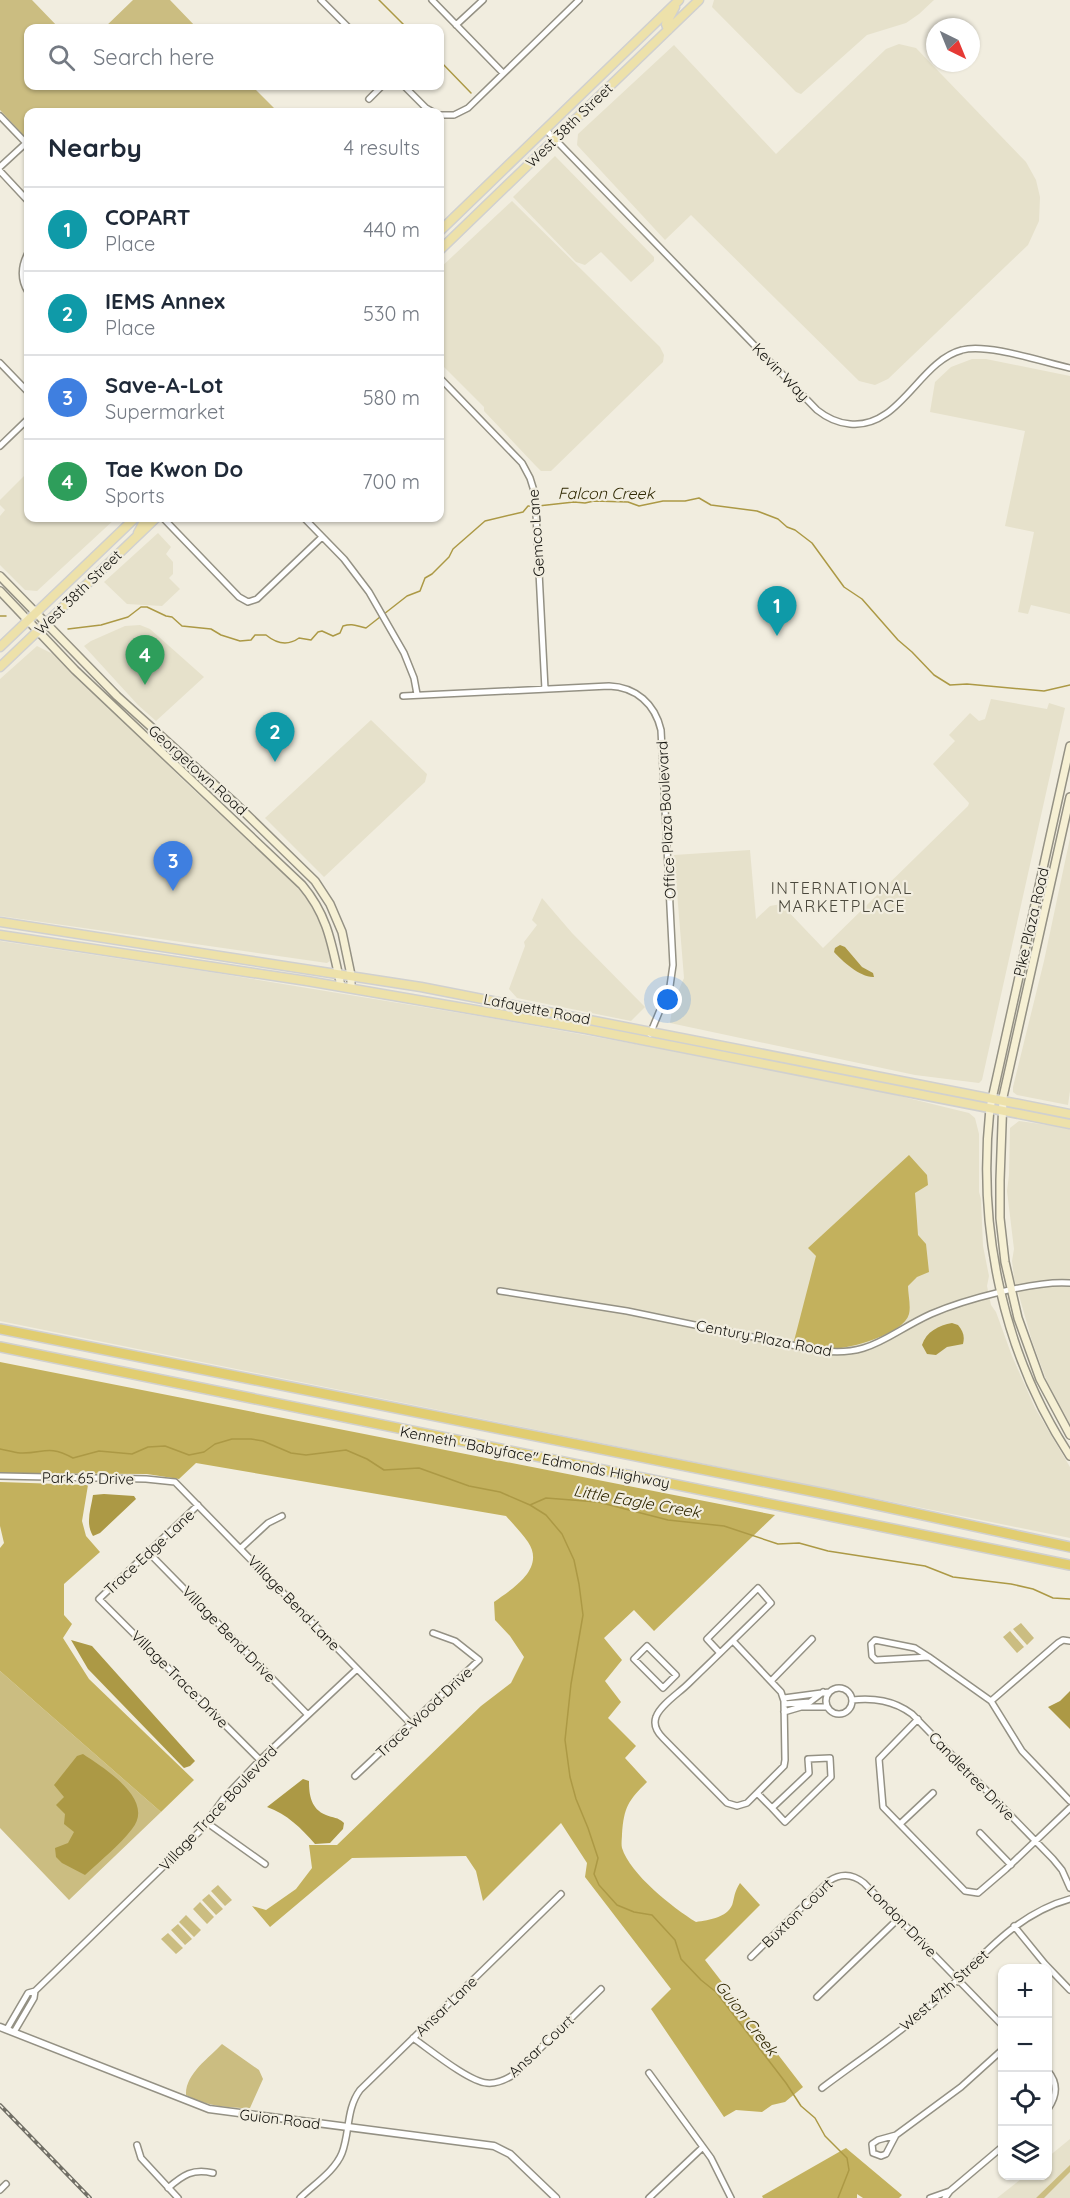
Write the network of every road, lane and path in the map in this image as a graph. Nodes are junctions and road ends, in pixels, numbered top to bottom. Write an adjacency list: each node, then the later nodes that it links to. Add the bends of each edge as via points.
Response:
1 (321, 0): 7 (street)
2 (432, 0): 8 (street)
3 (483, 0): 8 (street)
4 (579, 0): 10 (street)
5 (699, 0): 9 (main road, West 38th Street)
6 (678, 1): 9 (main road, via 666,22); 17 (main road, West 38th Street)
7 (344, 24)
8 (456, 26): 10 (street)
9 (668, 30): 18 (main road, West 38th Street)
10 (503, 73): 15 (street, via 468,108)
11 (378, 90): 13 (street)
12 (408, 90): 14 (street)
13 (369, 99)
14 (426, 108)
15 (444, 115)
16 (0, 116): 19 (street)
17 (545, 129): 18 (street, Kevin Way); 23 (main road, West 38th Street)
18 (556, 139): 24 (main road, West 38th Street); 28 (street, Kevin Way, via 817,410 833,420 855,424 878,419 943,359 968,348)
19 (24, 141)
20 (24, 145): 21 (street)
21 (0, 169): 22 (street)
22 (24, 196)
23 (444, 227)
24 (444, 246)
25 (24, 262): 26 (street)
26 (24, 282)
27 (0, 363): 30 (street)
28 (1070, 368)
29 (444, 382): 48 (street, Gemco Lane, via 522,463 531,481)
30 (24, 388)
31 (24, 423): 32 (street)
32 (0, 446)
33 (131, 522): 42 (main road, West 38th Street)
34 (144, 522): 38 (main road)
35 (152, 522): 38 (main road, West 38th Street)
36 (167, 522): 39 (street, via 248,602 257,599)
37 (308, 522): 39 (street)
38 (137, 536): 44 (main road, West 38th Street)
39 (322, 537): 49 (street, via 355,572 379,609 408,663)
40 (0, 576): 42 (main road, Georgetown Road)
41 (0, 591): 43 (main road, Georgetown Road)
42 (36, 613): 43 (main road, West 38th Street); 44 (main road, Georgetown Road)
43 (28, 620): 45 (main road, Georgetown Road); 46 (main road, West 38th Street)
44 (46, 624): 45 (main road, West 38th Street); 60 (main road, Georgetown Road, via 117,696 310,875 338,920)
45 (38, 631): 47 (main road, West 38th Street); 58 (main road, Georgetown Road, via 302,885 326,923)
46 (0, 647)
47 (0, 667)
48 (545, 688): 49 (street, Office Plaza Boulevard); 63 (street, Office Plaza Boulevard, via 623,687 646,701 659,722 674,966)
49 (417, 694): 50 (street, Office Plaza Boulevard)
50 (403, 696)
51 (1070, 746): 53 (main road, Pike Plaza Road)
52 (1070, 797): 54 (main road, Pike Plaza Road)
53 (1033, 914): 54 (main road); 57 (main road, Pike Plaza Road)
54 (1044, 915): 59 (main road, Pike Plaza Road)
55 (0, 922): 58 (main road, Lafayette Road)
56 (0, 935): 61 (main road, Lafayette Road)
57 (1020, 972): 59 (main road); 65 (main road, Pike Plaza Road)
58 (338, 973): 60 (main road, Lafayette Road); 61 (main road, Georgetown Road)
59 (1030, 974): 66 (main road, Pike Plaza Road)
60 (351, 975): 62 (main road, Georgetown Road); 63 (main road, Lafayette Road)
61 (341, 986): 62 (main road, Lafayette Road)
62 (351, 988): 64 (main road, Lafayette Road)
63 (651, 1031): 64 (street, Office Plaza Boulevard); 65 (main road, Lafayette Road)
64 (648, 1041): 67 (main road, Lafayette Road)
65 (992, 1098): 66 (main road, Lafayette Road); 67 (main road)
66 (1003, 1101): 68 (main road); 69 (main road, Lafayette Road)
67 (990, 1108): 68 (main road, Lafayette Road); 74 (main road, via 988,1194)
68 (1002, 1111): 70 (main road, Lafayette Road); 73 (main road, via 1000,1218)
69 (1070, 1114)
70 (1070, 1124)
71 (1070, 1283): 73 (street, Century Plaza Road)
72 (500, 1291): 74 (street, Century Plaza Road, via 627,1311 816,1350 846,1352 886,1340 936,1312)
73 (1011, 1291): 74 (street, Century Plaza Road); 77 (main road, via 1036,1370)
74 (1000, 1294): 78 (main road, via 1029,1381)
75 (0, 1329): 83 (highway, Kenneth "Babyface" Edmonds Highway)
76 (0, 1347): 86 (highway, Kenneth "Babyface" Edmonds Highway)
77 (1070, 1435)
78 (1070, 1456)
79 (0, 1476): 80 (street, Park 65 Drive)
80 (175, 1482): 81 (street, Village Bend Lane)
81 (198, 1505): 84 (street, Village Bend Lane); 85 (street, Trace Edge Lane)
82 (282, 1516): 84 (street)
83 (1070, 1547)
84 (240, 1548): 94 (street, Village Bend Lane)
85 (149, 1553): 87 (street, Trace Edge Lane); 104 (street, Village Bend Drive)
86 (1070, 1565)
87 (99, 1599): 107 (street, Village Trace Drive)
88 (433, 1633): 106 (street, Trace Wood Drive, via 455,1641 479,1660)
89 (812, 1639): 96 (street)
90 (733, 1641): 92 (street); 92 (street, via 771,1603 758,1588 707,1639); 96 (street)
91 (1070, 1641): 101 (street, via 1058,1642)
92 (720, 1653): 97 (street)
93 (929, 1657): 93 (street, via 876,1660 871,1655 871,1644 875,1640 914,1648); 101 (street)
94 (357, 1669): 104 (street, Village Trace Boulevard); 106 (street, Village Bend Lane)
95 (676, 1675): 95 (street, via 663,1688 634,1659 647,1646); 97 (street)
96 (771, 1681): 100 (street)
97 (686, 1686): 109 (street, via 657,1714 655,1722 660,1735 729,1804 744,1805)
98 (826, 1692): 99 (street, Candletree Drive, via 841,1688); 100 (street, Candletree Drive); 102 (street)
99 (852, 1700): 102 (street, via 850,1709 843,1714 834,1714); 105 (street, Candletree Drive, via 887,1701)
100 (784, 1701): 103 (street)
101 (991, 1701): 111 (street, via 1022,1751)
102 (826, 1707): 103 (street)
103 (784, 1712): 109 (street, via 785,1763)
104 (308, 1715): 107 (street, Village Trace Boulevard)
105 (918, 1719): 115 (street, via 879,1760 883,1807); 117 (street, Candletree Drive)
106 (411, 1724): 108 (street, Trace Wood Drive)
107 (260, 1760): 114 (street, Village Trace Boulevard)
108 (356, 1776)
109 (757, 1793): 112 (street)
110 (933, 1793): 115 (street)
111 (1070, 1801)
112 (772, 1808): 112 (street, via 809,1773 808,1759 830,1758 831,1777 785,1822)
113 (1070, 1808): 117 (street)
114 (206, 1822): 118 (street); 130 (street, Village Trace Boulevard)
115 (900, 1824): 119 (street, via 966,1891 978,1893)
116 (980, 1833): 119 (street)
117 (1036, 1842): 119 (street); 121 (street, Candletree Drive, via 1057,1863)
118 (265, 1864)
119 (1011, 1865)
120 (847, 1875): 124 (street, London Drive, via 862,1881); 126 (street, Buxton Court, via 829,1881)
121 (1070, 1888)
122 (561, 1893): 135 (street, Ansar Lane)
123 (1070, 1899): 125 (street, West 47th Street, via 1044,1908)
124 (899, 1918): 127 (street, London Drive); 131 (street)
125 (1014, 1926): 127 (street, West 47th Street); 129 (street)
126 (751, 1957)
127 (959, 1979): 132 (street, London Drive); 139 (street, West 47th Street, via 918,2016)
128 (601, 1989): 135 (street, Ansar Court, via 501,2082 474,2079)
129 (1070, 1990)
130 (35, 1991): 133 (street, via 28,1993); 134 (street, Village Trace Boulevard)
131 (817, 1996)
132 (998, 2021)
133 (3, 2028): 134 (street, Guion Road)
134 (14, 2032): 141 (street, Guion Road, via 201,2107)
135 (413, 2038): 141 (street, Ansar Lane, via 356,2096)
136 (998, 2054): 142 (street, via 961,2087)
137 (649, 2073): 144 (street)
138 (1052, 2078): 140 (street)
139 (822, 2088)
140 (1052, 2102)
141 (348, 2127): 152 (street, Ansar Lane, via 340,2157); 153 (street, Guion Road, via 497,2147 513,2157)
142 (896, 2135): 142 (street, via 872,2144 873,2153 886,2154)
143 (137, 2145): 148 (street, via 141,2158)
144 (703, 2146): 154 (street); 155 (street)
145 (998, 2149): 150 (street)
146 (213, 2173): 148 (street, via 186,2173)
147 (6, 2184): 149 (street)
148 (168, 2188): 151 (street)
149 (0, 2190)
150 (950, 2191): 156 (street); 157 (street)
151 (178, 2198)
152 (300, 2198)
153 (555, 2198)
154 (649, 2198)
155 (731, 2198)
156 (930, 2198)
157 (945, 2198)

